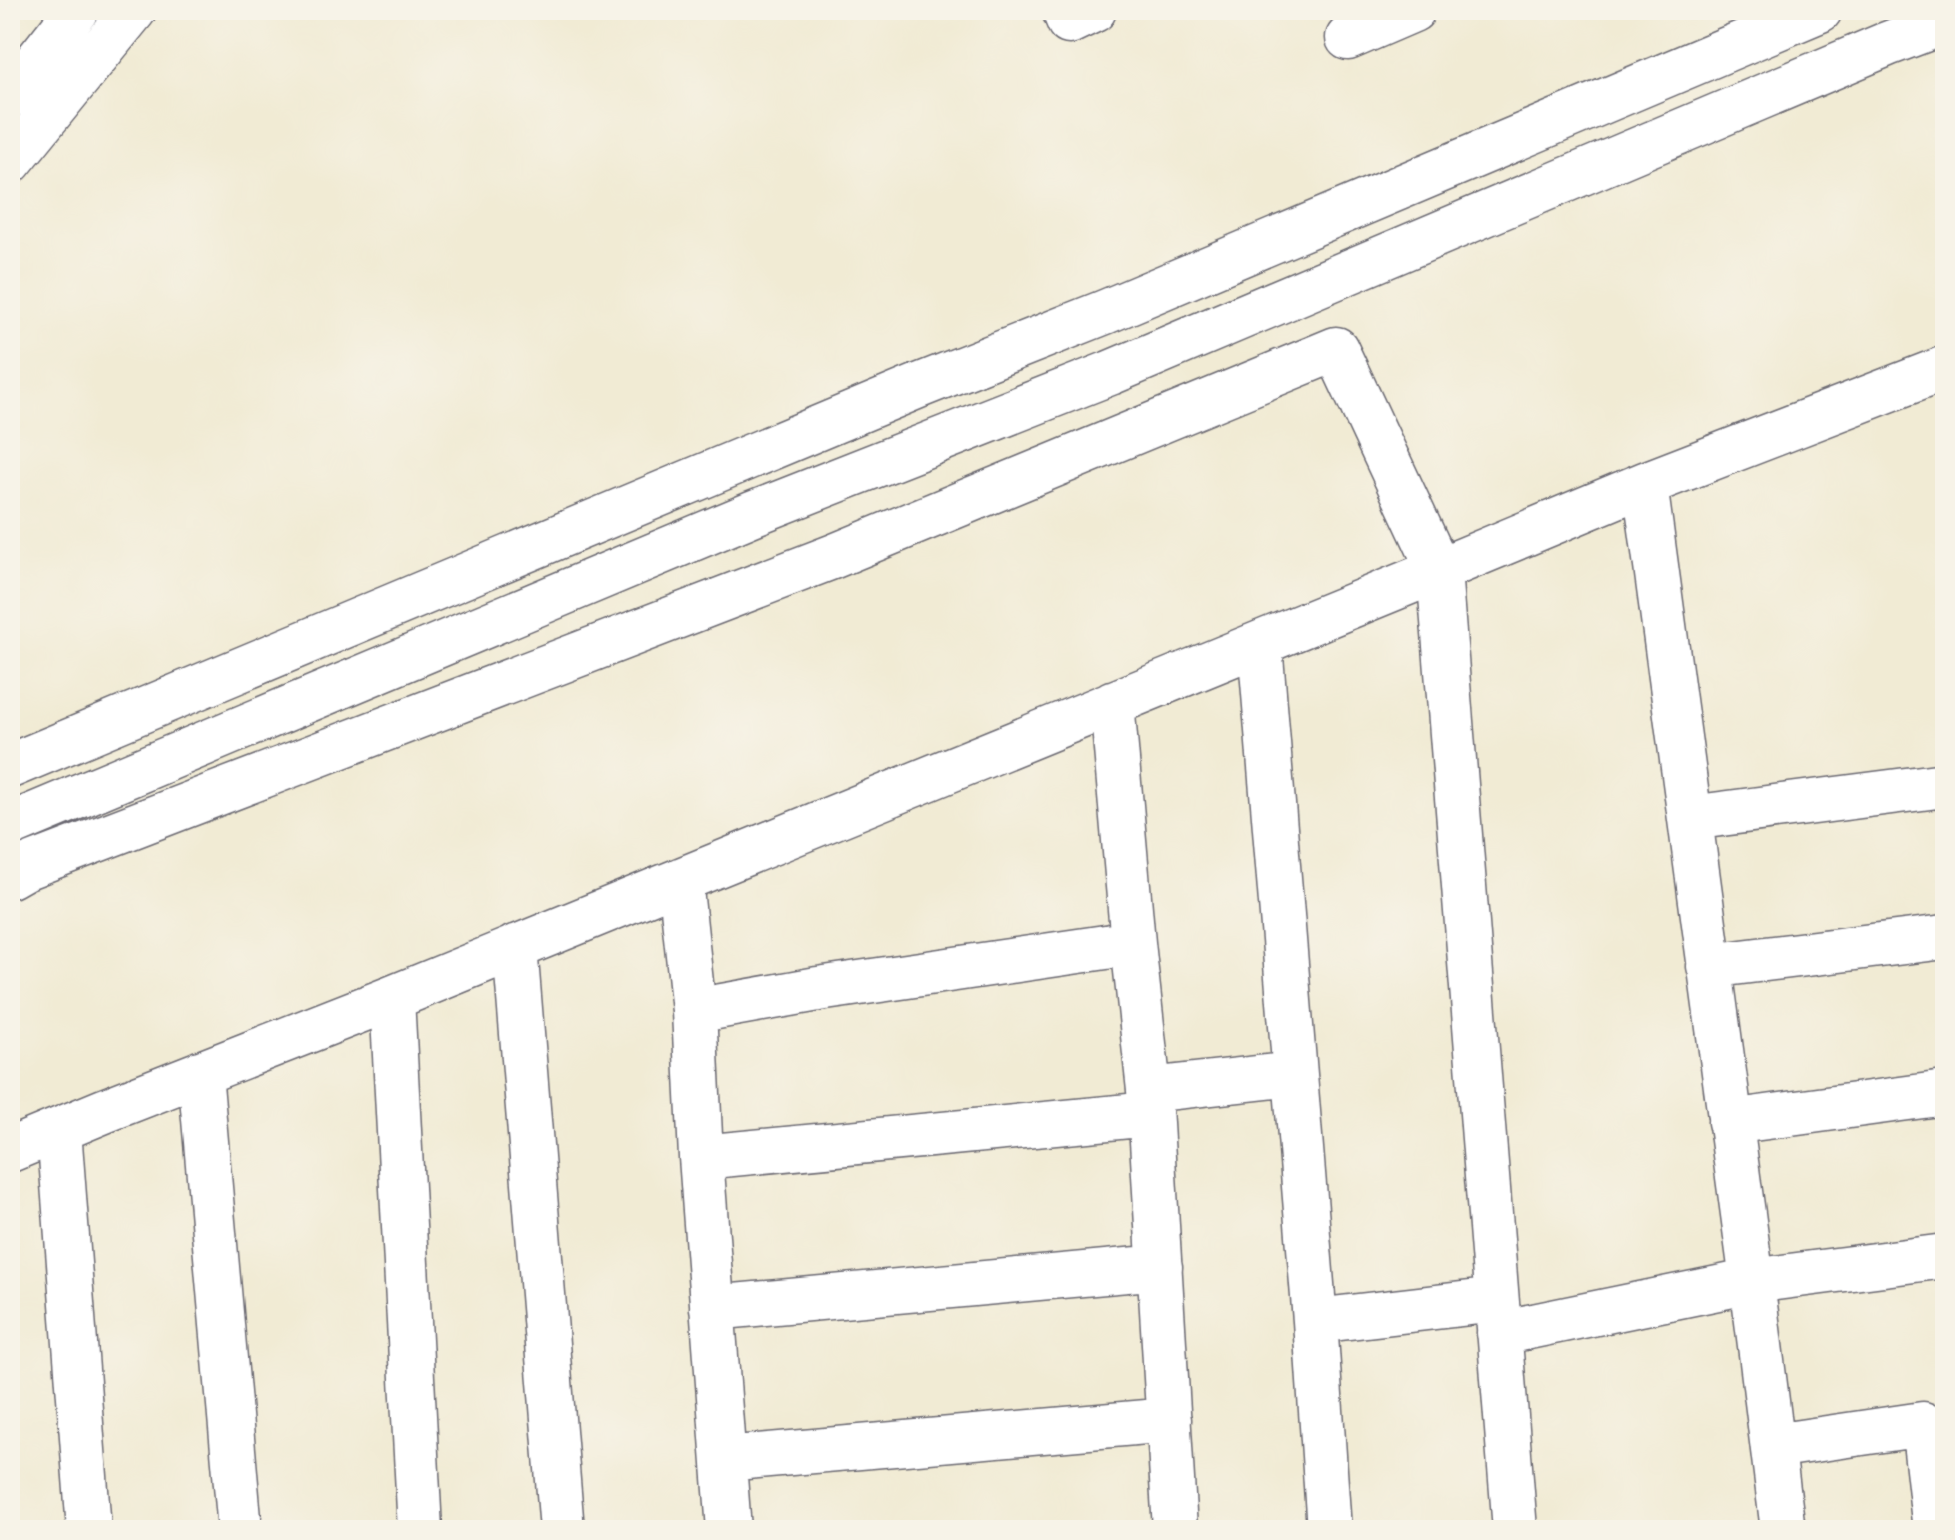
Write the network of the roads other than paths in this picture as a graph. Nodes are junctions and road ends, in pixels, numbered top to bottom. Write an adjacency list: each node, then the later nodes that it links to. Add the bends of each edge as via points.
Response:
1 (77, 10): 9 (street)
2 (134, 10): 10 (street)
3 (1064, 10): 4 (street, via 1069,22)
4 (1094, 10)
5 (1413, 10): 8 (street)
6 (1820, 10): 11 (street)
7 (1945, 22): 12 (street)
8 (1348, 38)
9 (10, 95)
10 (10, 162)
11 (1296, 231): 12 (street); 19 (street)
12 (1315, 286): 13 (street); 22 (street, via 737,520)
13 (1336, 349): 16 (street); 23 (street, via 832,557)
14 (1945, 368): 15 (street)
15 (1645, 484): 16 (street); 21 (street)
16 (1439, 570): 17 (street); 43 (street)
17 (1260, 644): 18 (street); 32 (street)
18 (1112, 703): 24 (street); 26 (street)
19 (10, 766)
20 (1945, 785): 21 (street)
21 (1690, 818): 28 (street)
22 (10, 825)
23 (10, 876)
24 (680, 880): 27 (street); 30 (street)
25 (1945, 937): 28 (street)
26 (1133, 943): 30 (street); 34 (street)
27 (515, 947): 29 (street); 52 (street)
28 (1709, 966): 35 (street)
29 (392, 998): 31 (street); 51 (street)
30 (694, 1011): 38 (street)
31 (200, 1073): 36 (street); 50 (street)
32 (1294, 1074): 34 (street); 44 (street)
33 (1945, 1093): 35 (street)
34 (1150, 1102): 38 (street); 40 (street)
35 (1730, 1122): 41 (street)
36 (59, 1130): 37 (street); 49 (street)
37 (10, 1150)
38 (701, 1157): 42 (street)
39 (1945, 1256): 41 (street)
40 (1160, 1267): 42 (street); 45 (street)
41 (1752, 1281): 43 (street); 47 (street)
42 (712, 1308): 48 (street)
43 (1498, 1316): 44 (street); 56 (street)
44 (1315, 1321): 55 (street)
45 (1169, 1420): 48 (street); 54 (street)
46 (1934, 1422): 47 (street); 58 (street)
47 (1773, 1446): 57 (street)
48 (724, 1459): 53 (street)
49 (89, 1530)
50 (240, 1530)
51 (420, 1530)
52 (562, 1530)
53 (729, 1530)
54 (1175, 1530)
55 (1329, 1530)
56 (1515, 1530)
57 (1783, 1530)
58 (1935, 1530)

